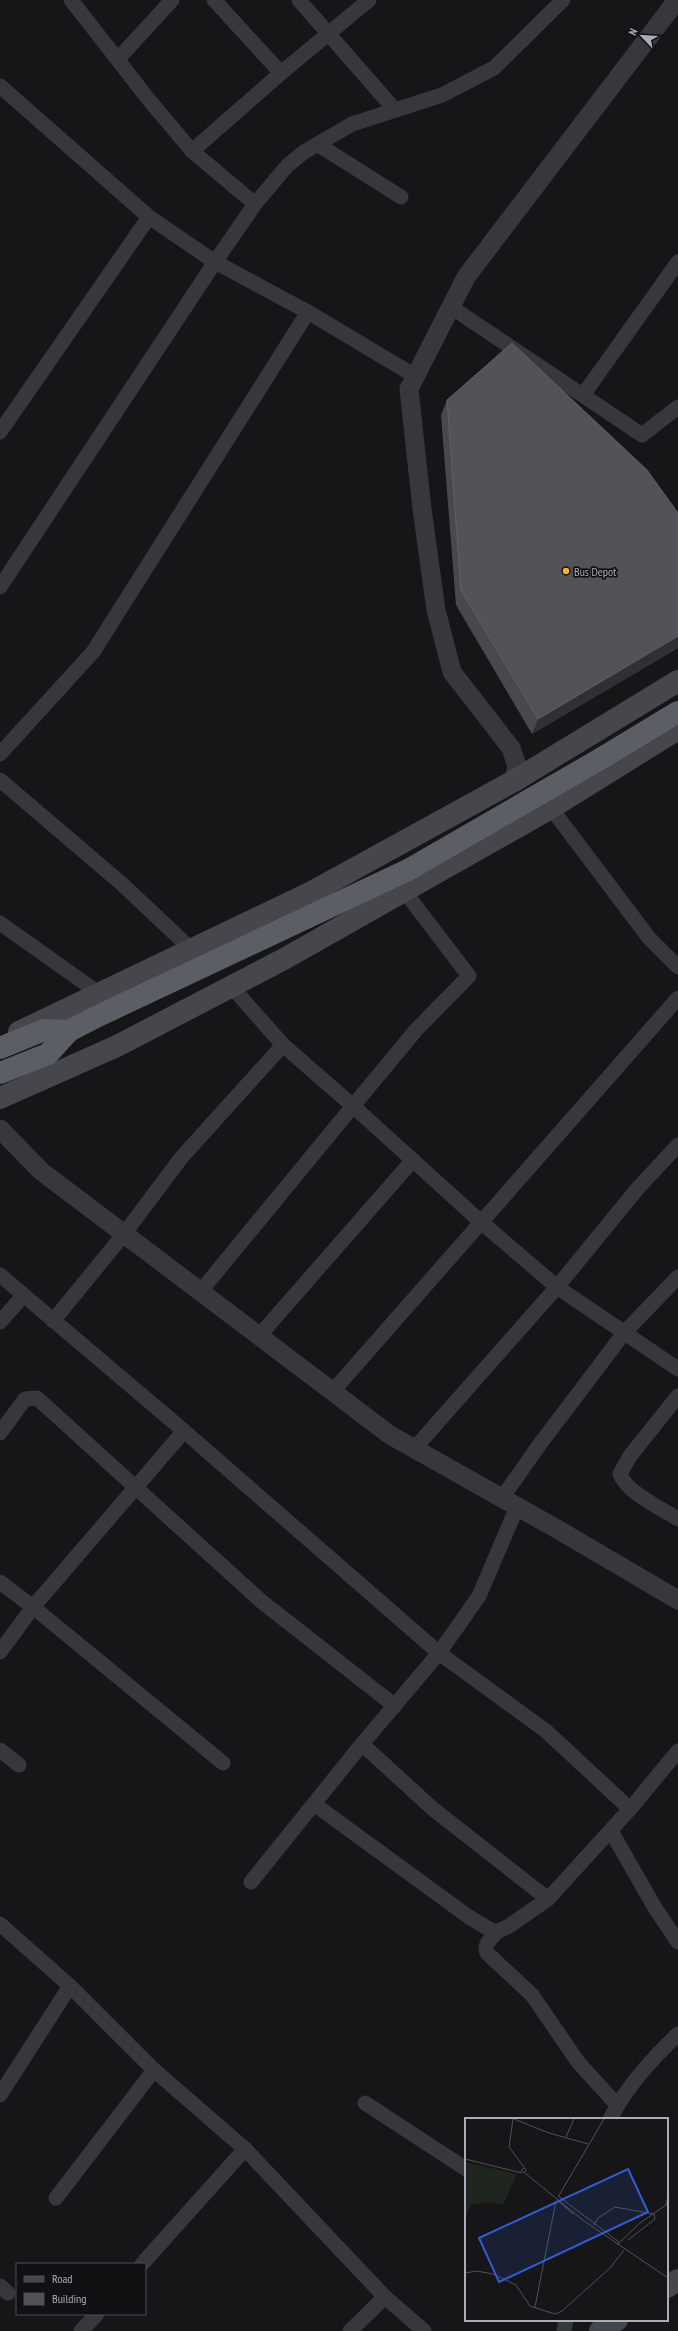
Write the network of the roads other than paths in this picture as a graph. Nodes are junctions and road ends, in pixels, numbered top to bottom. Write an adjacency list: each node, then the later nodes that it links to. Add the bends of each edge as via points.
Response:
1 (71, 0): 9 (street)
2 (172, 0): 9 (street)
3 (214, 0): 10 (street)
4 (299, 0): 8 (street)
5 (369, 0): 8 (street)
6 (563, 0): 12 (street, via 494,68 442,95)
7 (677, 0): 20 (street, via 466,277)
8 (329, 33): 10 (street); 12 (street)
9 (118, 59): 14 (street, via 148,100)
10 (281, 73): 14 (street)
11 (0, 86): 17 (street)
12 (395, 110): 13 (street, via 352,124)
13 (317, 144): 15 (street); 16 (street, via 287,166)
14 (192, 151): 16 (street)
15 (401, 197)
16 (255, 204): 18 (street)
17 (149, 217): 18 (street); 25 (street)
18 (215, 262): 21 (street); 26 (street)
19 (678, 262): 23 (street)
20 (451, 307): 22 (street); 23 (street)
21 (308, 312): 22 (street); 32 (street, via 93,652)
22 (415, 376): 34 (street, via 409,389 422,509 438,618 452,672 511,748 517,766)
23 (583, 395): 24 (street, via 642,435)
24 (678, 407)
25 (0, 432)
26 (0, 587)
27 (678, 681): 29 (main road)
28 (678, 712): 43 (highway, bridge, via 408,870)
29 (621, 716): 31 (main road); 34 (main road)
30 (678, 729): 31 (main road)
31 (643, 751): 35 (main road)
32 (0, 754)
33 (0, 780): 38 (street, via 122,884)
34 (514, 781): 38 (main road, via 312,892)
35 (551, 808): 36 (main road); 39 (street, via 649,938)
36 (406, 892): 40 (main road); 49 (street, via 469,976 416,1030)
37 (0, 923): 41 (street)
38 (191, 949): 41 (main road)
39 (678, 967)
40 (231, 986): 45 (street); 48 (main road, via 117,1046)
41 (100, 994): 44 (main road)
42 (678, 998): 53 (street)
43 (69, 1030): 46 (highway, via 44,1030); 47 (highway, via 48,1054)
44 (0, 1041)
45 (283, 1045): 49 (street); 54 (street, via 181,1158)
46 (0, 1048)
47 (0, 1073)
48 (0, 1098)
49 (353, 1106): 52 (street); 58 (street)
50 (0, 1129): 54 (street, via 41,1172)
51 (678, 1145): 57 (street, via 638,1188)
52 (413, 1160): 53 (street); 63 (street)
53 (481, 1222): 57 (street); 65 (street)
54 (124, 1234): 58 (street); 60 (street)
55 (0, 1275): 59 (street)
56 (678, 1277): 62 (street)
57 (557, 1287): 62 (street); 69 (street)
58 (200, 1292): 63 (street)
59 (23, 1296): 60 (street); 61 (street)
60 (53, 1321): 67 (street)
61 (0, 1322)
62 (624, 1333): 64 (street); 71 (street, via 540,1444)
63 (259, 1336): 65 (street)
64 (678, 1369)
65 (332, 1391): 69 (street, via 390,1435)
66 (678, 1396): 72 (street, via 630,1456 620,1474 632,1490)
67 (184, 1431): 70 (street); 77 (street)
68 (0, 1433): 70 (street, via 25,1399 37,1398)
69 (414, 1449): 71 (street)
70 (134, 1488): 75 (street); 78 (street, via 261,1601)
71 (509, 1503): 74 (street); 77 (street, via 478,1596)
72 (678, 1519)
73 (0, 1582): 75 (street)
74 (678, 1600)
75 (33, 1607): 76 (street); 82 (street)
76 (0, 1652)
77 (439, 1653): 78 (street); 85 (street, via 546,1731)
78 (395, 1706): 79 (street)
79 (362, 1744): 84 (street); 88 (street, via 433,1809)
80 (0, 1750): 83 (street)
81 (678, 1751): 85 (street)
82 (223, 1763)
83 (19, 1765)
84 (314, 1804): 87 (street); 90 (street, via 469,1917)
85 (630, 1809): 86 (street)
86 (611, 1831): 88 (street); 91 (street, via 655,1908)
87 (251, 1882)
88 (548, 1899): 90 (street)
89 (0, 1924): 92 (street)
90 (497, 1932): 97 (street, via 486,1944 487,1954 532,1995 578,2062)
91 (678, 1942)
92 (70, 1986): 94 (street); 95 (street)
93 (678, 2034): 97 (street, via 650,2061)
94 (154, 2070): 99 (street); 101 (street)
95 (0, 2095)
96 (366, 2103): 100 (street)
97 (617, 2105): 98 (street)
98 (610, 2118)
99 (245, 2149): 102 (street); 105 (street)
100 (465, 2168)
101 (56, 2198)
102 (143, 2263)
103 (678, 2280): 104 (main road)
104 (668, 2286)
105 (386, 2297): 110 (street); 111 (street)
106 (96, 2315): 109 (street)
107 (566, 2321): 112 (street)
108 (615, 2321): 113 (main road)
109 (81, 2331)
110 (350, 2331)
111 (424, 2331)
112 (564, 2331)
113 (600, 2331)

